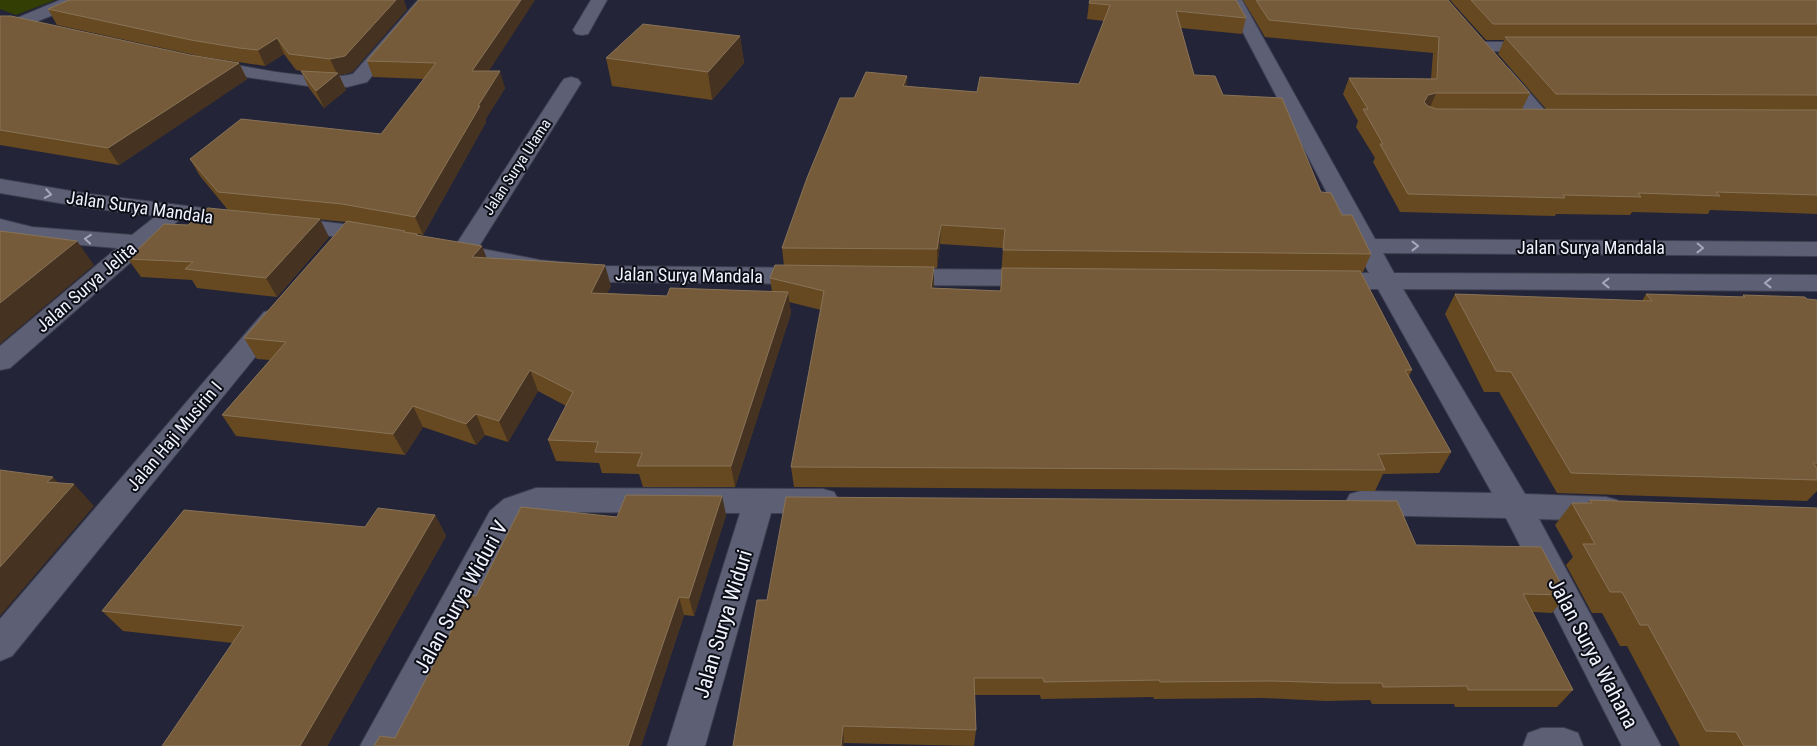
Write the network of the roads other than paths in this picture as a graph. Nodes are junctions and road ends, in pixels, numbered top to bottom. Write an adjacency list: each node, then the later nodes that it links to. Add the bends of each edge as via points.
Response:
1 (75, 0): 7 (street)
2 (599, 0): 8 (street)
3 (1234, 0): 23 (street)
4 (404, 2): 5 (street)
5 (425, 2): 12 (street, via 360,78 352,82 270,76)
6 (0, 16): 7 (street)
7 (20, 23): 9 (street); 10 (street)
8 (582, 30)
9 (0, 31)
10 (48, 31)
11 (1558, 47): 14 (street, via 1473,40 1551,119)
12 (187, 62)
13 (571, 83): 26 (street, Jalan Surya Utama)
14 (1516, 119)
15 (0, 186): 16 (street, Jalan Surya Mandala, one-way to 16)
16 (173, 213): 18 (street, Jalan Surya Mandala); 21 (street, Jalan Surya Jelita)
17 (0, 226): 19 (street, Jalan Surya Mandala)
18 (350, 231): 20 (street, Jalan Surya Mandala); 27 (street)
19 (32, 234): 21 (street, Jalan Surya Mandala, one-way to 19); 25 (street)
20 (398, 239)
21 (137, 243): 35 (street, Jalan Surya Jelita)
22 (426, 244): 26 (street, Jalan Surya Mandala)
23 (1366, 246): 24 (street, Jalan Surya Mandala, one-way to 24); 32 (street)
24 (1817, 249)
25 (0, 250)
26 (464, 251): 28 (street, Jalan Surya Mandala, via 540,268 598,274)
27 (326, 258)
28 (827, 276)
29 (877, 277): 30 (street)
30 (1056, 279)
31 (1306, 281): 32 (street, Jalan Surya Mandala)
32 (1386, 282): 33 (street, Jalan Surya Mandala, one-way to 32); 39 (street)
33 (1817, 283)
34 (289, 300): 41 (street, Jalan Haji Musirin I)
35 (0, 361)
36 (759, 501): 37 (street, Jalan Surya Widuri V); 42 (street, Jalan Surya Widuri V, via 536,500 515,508 501,520); 43 (street, Jalan Surya Widuri)
37 (848, 502)
38 (1332, 503): 39 (street)
39 (1516, 506): 40 (street); 46 (street, Jalan Surya Wahana)
40 (1638, 510)
41 (0, 645)
42 (379, 746)
43 (686, 746)
44 (1542, 746): 45 (street)
45 (1564, 746)
46 (1642, 746)

